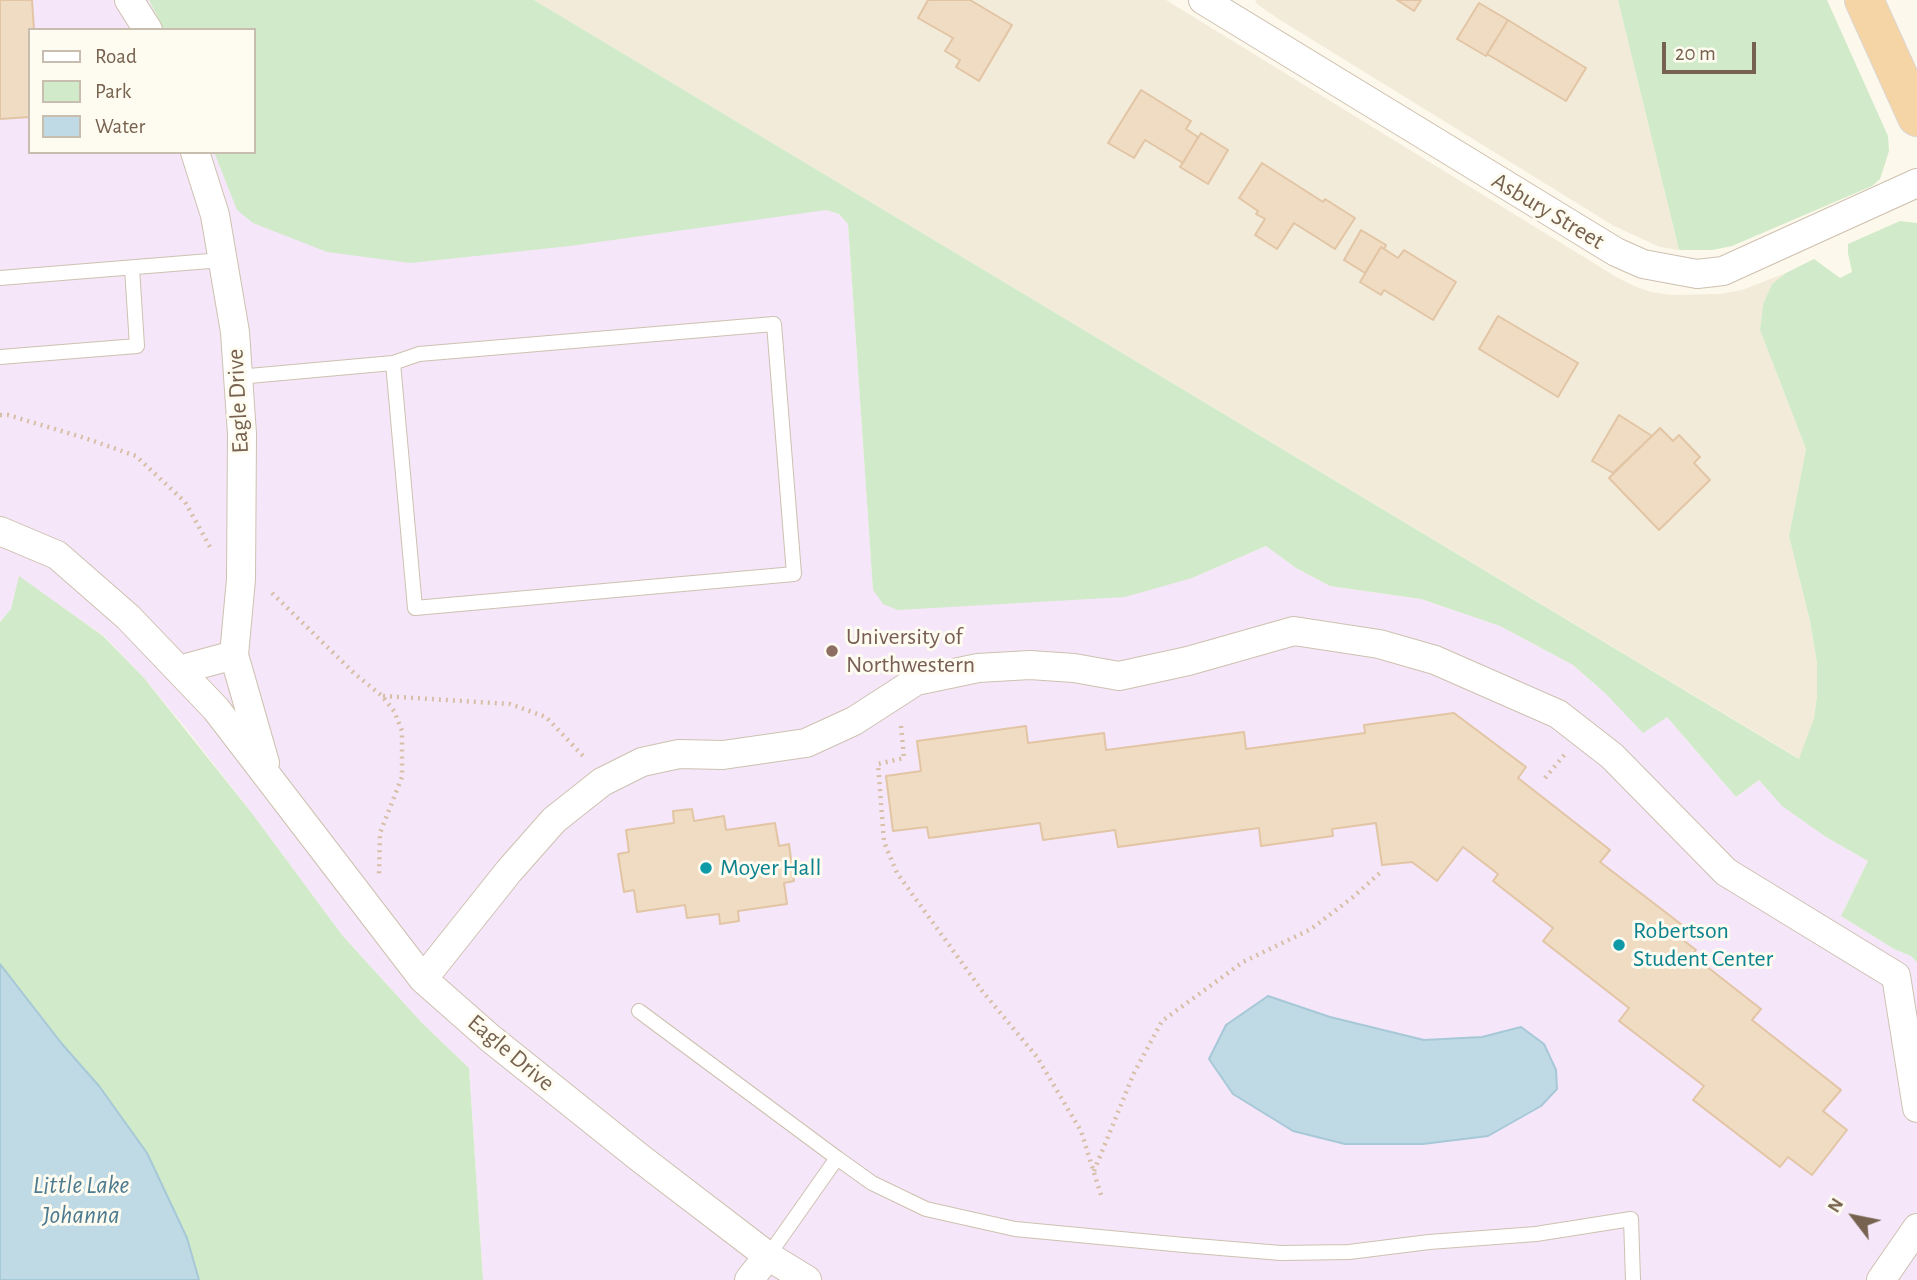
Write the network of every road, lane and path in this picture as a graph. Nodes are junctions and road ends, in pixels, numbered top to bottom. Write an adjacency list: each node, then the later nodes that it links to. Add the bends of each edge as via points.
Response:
1 (129, 0): 5 (street)
2 (1203, 0): 4 (street, Asbury Street)
3 (1864, 0): 6 (highway)
4 (1228, 8): 8 (street, Asbury Street, via 1604,245 1643,264 1697,274 1723,271)
5 (147, 28)
6 (1917, 117)
7 (196, 154): 9 (street, Eagle Drive, via 215,215)
8 (1917, 183)
9 (222, 260): 10 (lane); 14 (street, Eagle Drive)
10 (132, 268): 11 (lane); 12 (lane, via 137,346)
11 (0, 278)
12 (0, 357)
13 (393, 363): 13 (lane, via 419,354 774,324 794,574 415,608); 14 (lane)
14 (238, 377): 19 (street, Eagle Drive, via 241,579)
15 (0, 415): 17 (path, via 136,456 185,502)
16 (0, 531): 20 (street, Eagle Drive, via 57,555 128,617)
17 (214, 554)
18 (272, 593): 21 (path)
19 (234, 655): 20 (street); 25 (street, Eagle Drive)
20 (179, 670): 25 (street, Eagle Drive)
21 (382, 696): 24 (path, via 510,704 546,716); 28 (path, via 402,731 402,777 380,833)
22 (901, 726): 33 (path, via 904,758 878,764 884,842 897,873 983,992 1037,1057 1081,1130)
23 (1567, 751): 26 (path)
24 (592, 764)
25 (267, 773): 29 (street, Eagle Drive)
26 (1545, 778)
27 (1382, 871): 33 (path, via 1311,929 1243,962 1162,1021 1134,1073)
28 (379, 880)
29 (423, 979): 31 (street, via 554,820 602,782 642,762 679,754 723,755 806,743 854,721 916,681 1030,665 1119,676 1294,631 1379,644 1435,660 1558,714 1612,756 1726,872 1896,976); 36 (street, Eagle Drive, via 490,1038)
30 (639, 1011): 32 (lane)
31 (1917, 1108)
32 (837, 1158): 36 (lane); 39 (lane, via 872,1183 926,1209 1015,1229 1282,1253 1349,1252 1536,1234 1631,1219)
33 (1094, 1172): 34 (path)
34 (1101, 1195)
35 (1917, 1228): 40 (street)
36 (768, 1256): 37 (street); 38 (street, Eagle Drive)
37 (749, 1280)
38 (807, 1280)
39 (1633, 1280)
40 (1881, 1280)

